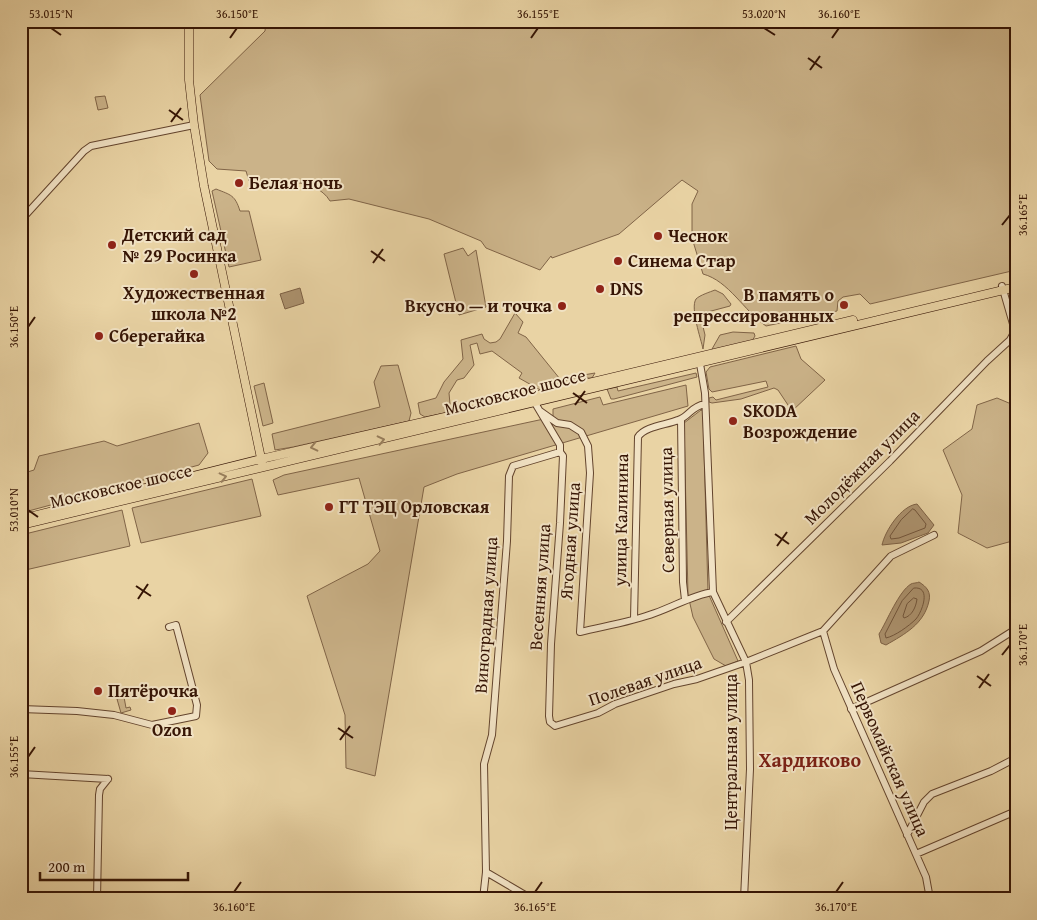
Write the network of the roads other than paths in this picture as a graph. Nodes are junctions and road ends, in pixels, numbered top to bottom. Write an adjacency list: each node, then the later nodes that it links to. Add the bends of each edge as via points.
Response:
1 (189, 21): 2 (main road, via 189,80)
2 (194, 124): 3 (street, via 91,146); 13 (main road, via 204,186)
3 (21, 220)
4 (1016, 283): 6 (main road, Московское шоссе)
5 (1016, 287): 6 (main road, Московское шоссе)
6 (1003, 288): 7 (street); 8 (main road, Московское шоссе)
7 (1015, 331): 21 (street, Молодёжная улица, via 1010,340 890,461)
8 (700, 360): 9 (street, Центральная улица); 10 (main road, Московское шоссе); 13 (main road, Московское шоссе, one-way to 13)
9 (706, 404): 11 (street, via 694,407); 18 (street, Центральная улица)
10 (537, 407): 12 (street, Весенняя улица, via 560,445); 14 (main road, Московское шоссе, one-way to 10); 20 (street, Ягодная улица, via 557,423 570,425 581,432 589,451 580,632)
11 (681, 420): 19 (street, Северная улица); 20 (street, улица Калинина, via 646,431 638,437)
12 (560, 452): 28 (street, Весенняя улица, via 563,454 562,498 550,671 549,716); 34 (street, Виноградная улица, via 516,465 511,468 509,476 492,735 484,764)
13 (262, 459): 14 (main road); 15 (main road, Московское шоссе)
14 (263, 468): 16 (main road, Московское шоссе, one-way to 14)
15 (21, 520)
16 (21, 525)
17 (934, 535): 24 (street, via 891,556)
18 (714, 592): 19 (street); 21 (street, Центральная улица)
19 (686, 600): 20 (street)
20 (634, 619)
21 (726, 622): 25 (street, Центральная улица)
22 (169, 627): 26 (street, via 176,625 197,705 196,716 152,725 114,715)
23 (1016, 629): 27 (street, via 981,651)
24 (823, 631): 25 (street, Полевая улица); 27 (street, Первомайская улица)
25 (746, 662): 28 (street, Полевая улица, via 698,680 674,684 624,701 598,713); 39 (street, Центральная улица, via 750,769)
26 (21, 709)
27 (851, 709): 32 (street, Первомайская улица)
28 (553, 725)
29 (1016, 758): 32 (street, via 932,794 924,802)
30 (21, 774): 36 (street, via 108,779 100,788 99,795)
31 (1016, 811): 33 (street)
32 (907, 835): 33 (street, Первомайская улица)
33 (916, 854): 35 (street, Первомайская улица, via 926,877)
34 (486, 872): 37 (street, Виноградная улица); 38 (street)
35 (929, 897): 40 (street)
36 (97, 899)
37 (483, 899)
38 (532, 899)
39 (744, 899)
40 (919, 899)

